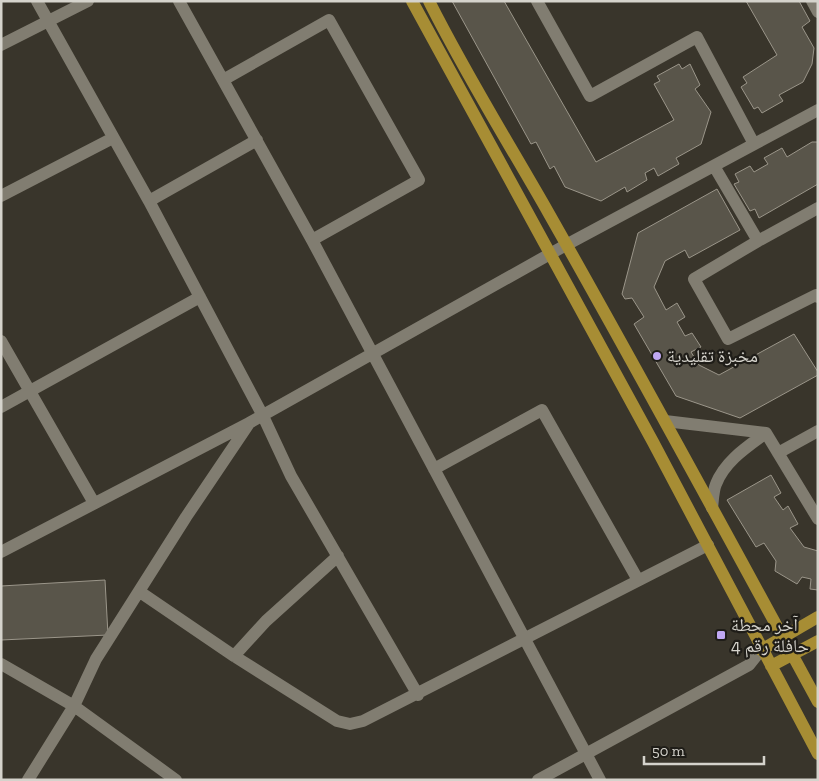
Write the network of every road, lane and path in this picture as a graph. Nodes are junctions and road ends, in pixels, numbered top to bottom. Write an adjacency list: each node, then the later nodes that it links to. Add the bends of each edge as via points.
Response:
1 (37, 1): 9 (street)
2 (88, 1): 9 (street)
3 (179, 1): 11 (street)
4 (412, 1): 25 (main road)
5 (429, 1): 24 (main road, via 503,138)
6 (537, 1): 17 (street, via 590,96 696,37)
7 (812, 1): 8 (street)
8 (818, 12)
9 (48, 22): 10 (street); 15 (street)
10 (1, 46)
11 (223, 80): 16 (street); 22 (street, via 329,20 419,180)
12 (818, 110): 13 (street)
13 (798, 121): 14 (street); 17 (street)
14 (818, 123)
15 (113, 138): 19 (street); 20 (street)
16 (257, 140): 20 (street); 22 (street)
17 (754, 144): 18 (street)
18 (714, 166): 23 (street); 24 (street)
19 (1, 196)
20 (149, 201): 26 (street)
21 (818, 208): 23 (street)
22 (312, 240): 29 (street)
23 (758, 241): 27 (street, via 694,279 728,339 816,295)
24 (566, 245): 25 (street); 33 (main road)
25 (549, 255): 29 (street); 42 (main road)
26 (200, 297): 30 (street); 32 (street)
27 (818, 297)
28 (1, 341): 30 (street)
29 (373, 354): 32 (street); 38 (street)
30 (30, 392): 31 (street); 39 (street)
31 (1, 407)
32 (263, 416): 34 (street); 44 (street, via 291,476)
33 (665, 421): 36 (street); 40 (main road)
34 (249, 423): 39 (street); 46 (street)
35 (818, 431): 37 (street)
36 (766, 433): 37 (street); 40 (street, via 727,466 716,484)
37 (778, 453): 41 (street)
38 (434, 469): 45 (street, via 542,410); 49 (street)
39 (94, 503): 43 (street)
40 (712, 508): 48 (main road)
41 (818, 519)
42 (708, 545): 45 (street); 51 (main road)
43 (1, 552)
44 (338, 556): 53 (street, via 266,621); 57 (street)
45 (638, 580): 49 (street)
46 (140, 592): 53 (street); 59 (street, via 96,659)
47 (818, 617): 48 (main road)
48 (782, 637): 51 (main road); 52 (main road)
49 (525, 639): 57 (street); 60 (street)
50 (818, 641): 52 (main road)
51 (761, 650): 55 (street); 56 (main road)
52 (792, 654): 56 (main road); 58 (main road)
53 (234, 656): 57 (street, via 337,721 350,724)
54 (1, 664): 59 (street)
55 (749, 665): 56 (street); 60 (street)
56 (770, 666): 61 (main road)
57 (418, 695)
58 (818, 702)
59 (74, 706): 62 (street); 63 (street)
60 (587, 753): 65 (street); 66 (street)
61 (818, 754)
62 (163, 776): 64 (street)
63 (28, 780)
64 (176, 780)
65 (538, 780)
66 (600, 780)

